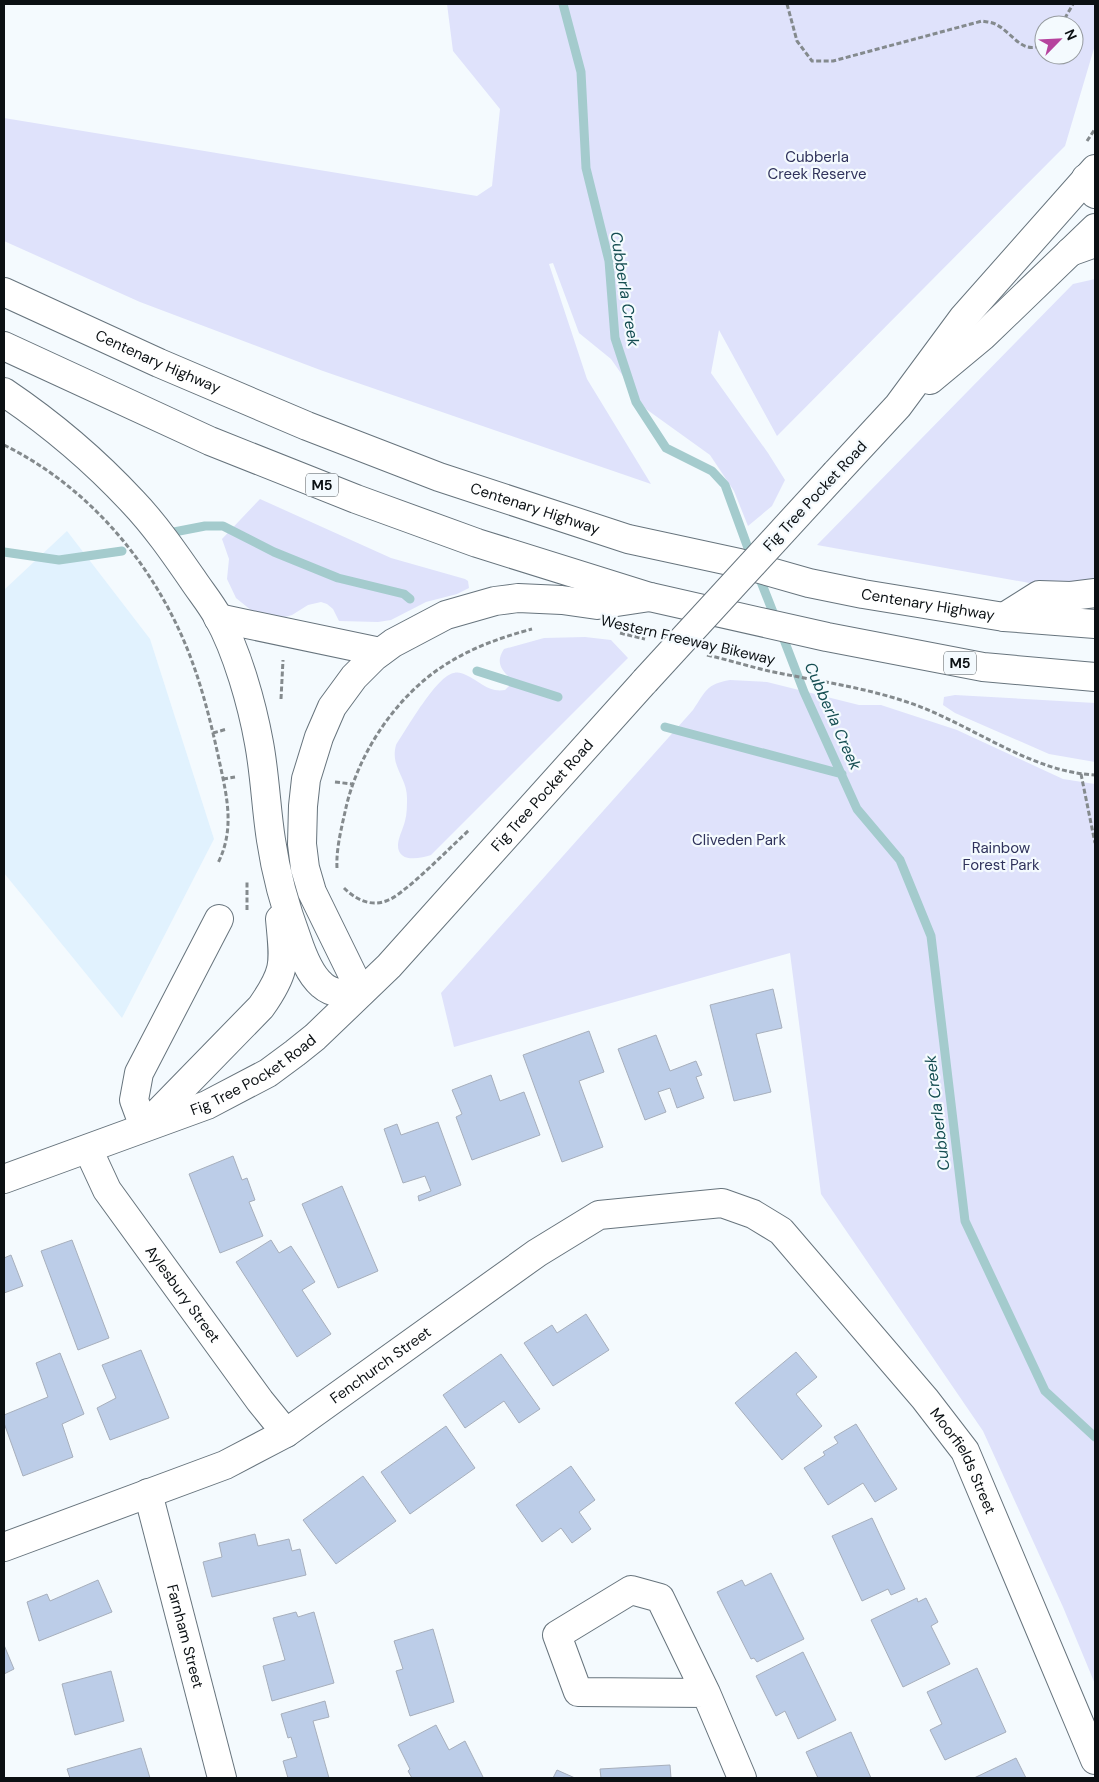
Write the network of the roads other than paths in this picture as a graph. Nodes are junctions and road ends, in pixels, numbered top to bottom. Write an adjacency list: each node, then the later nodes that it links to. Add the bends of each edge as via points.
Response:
1 (1093, 180): 7 (main road, Fig Tree Pocket Road, via 963,318)
2 (1095, 228): 3 (main road, Fig Tree Pocket Road)
3 (1083, 247): 7 (main road, Fig Tree Pocket Road)
4 (4, 292): 10 (main road, Centenary Highway, via 297,422 439,477 628,539 739,563 809,583 931,607)
5 (4, 346): 9 (main road, M5, via 210,441 356,499 477,543)
6 (4, 392): 11 (main road, via 51,426 134,502)
7 (898, 406): 17 (main road, Fig Tree Pocket Road, bridge, via 389,966)
8 (1095, 593): 10 (main road, via 1039,595)
9 (650, 597): 13 (main road, via 597,605 541,598 495,601 446,615); 14 (main road, M5, via 827,637 982,667)
10 (1004, 617): 12 (main road, Centenary Highway)
11 (218, 618): 13 (main road); 15 (main road, via 240,674 259,742)
12 (1095, 624)
13 (380, 652): 17 (main road, via 354,677 332,707 310,763 302,825 305,868 312,892)
14 (1095, 677)
15 (277, 871): 17 (main road, via 291,922 307,964 316,978 330,991 342,994); 18 (main road, via 283,967 276,985 261,1007)
16 (220, 919): 18 (main road, via 139,1072 134,1100)
17 (361, 992): 18 (main road, Fig Tree Pocket Road, via 315,1037 268,1073 207,1105)
18 (144, 1127): 19 (main road, Fig Tree Pocket Road)
19 (88, 1149): 20 (main road, Fig Tree Pocket Road); 22 (main road, Aylesbury Street, via 107,1190)
20 (4, 1179)
21 (753, 1214): 22 (main road, Fenchurch Street, via 722,1203 599,1216 537,1253); 26 (main road, Moorfields Street, via 781,1231 965,1451)
22 (286, 1433): 23 (main road, Fenchurch Street, via 225,1465)
23 (148, 1493): 24 (main road, Fenchurch Street); 27 (main road, Farnham Street)
24 (4, 1547)
25 (706, 1693): 25 (main road, via 660,1598 631,1590 557,1636 578,1692); 28 (main road)
26 (1095, 1760)
27 (222, 1778)
28 (742, 1778)

